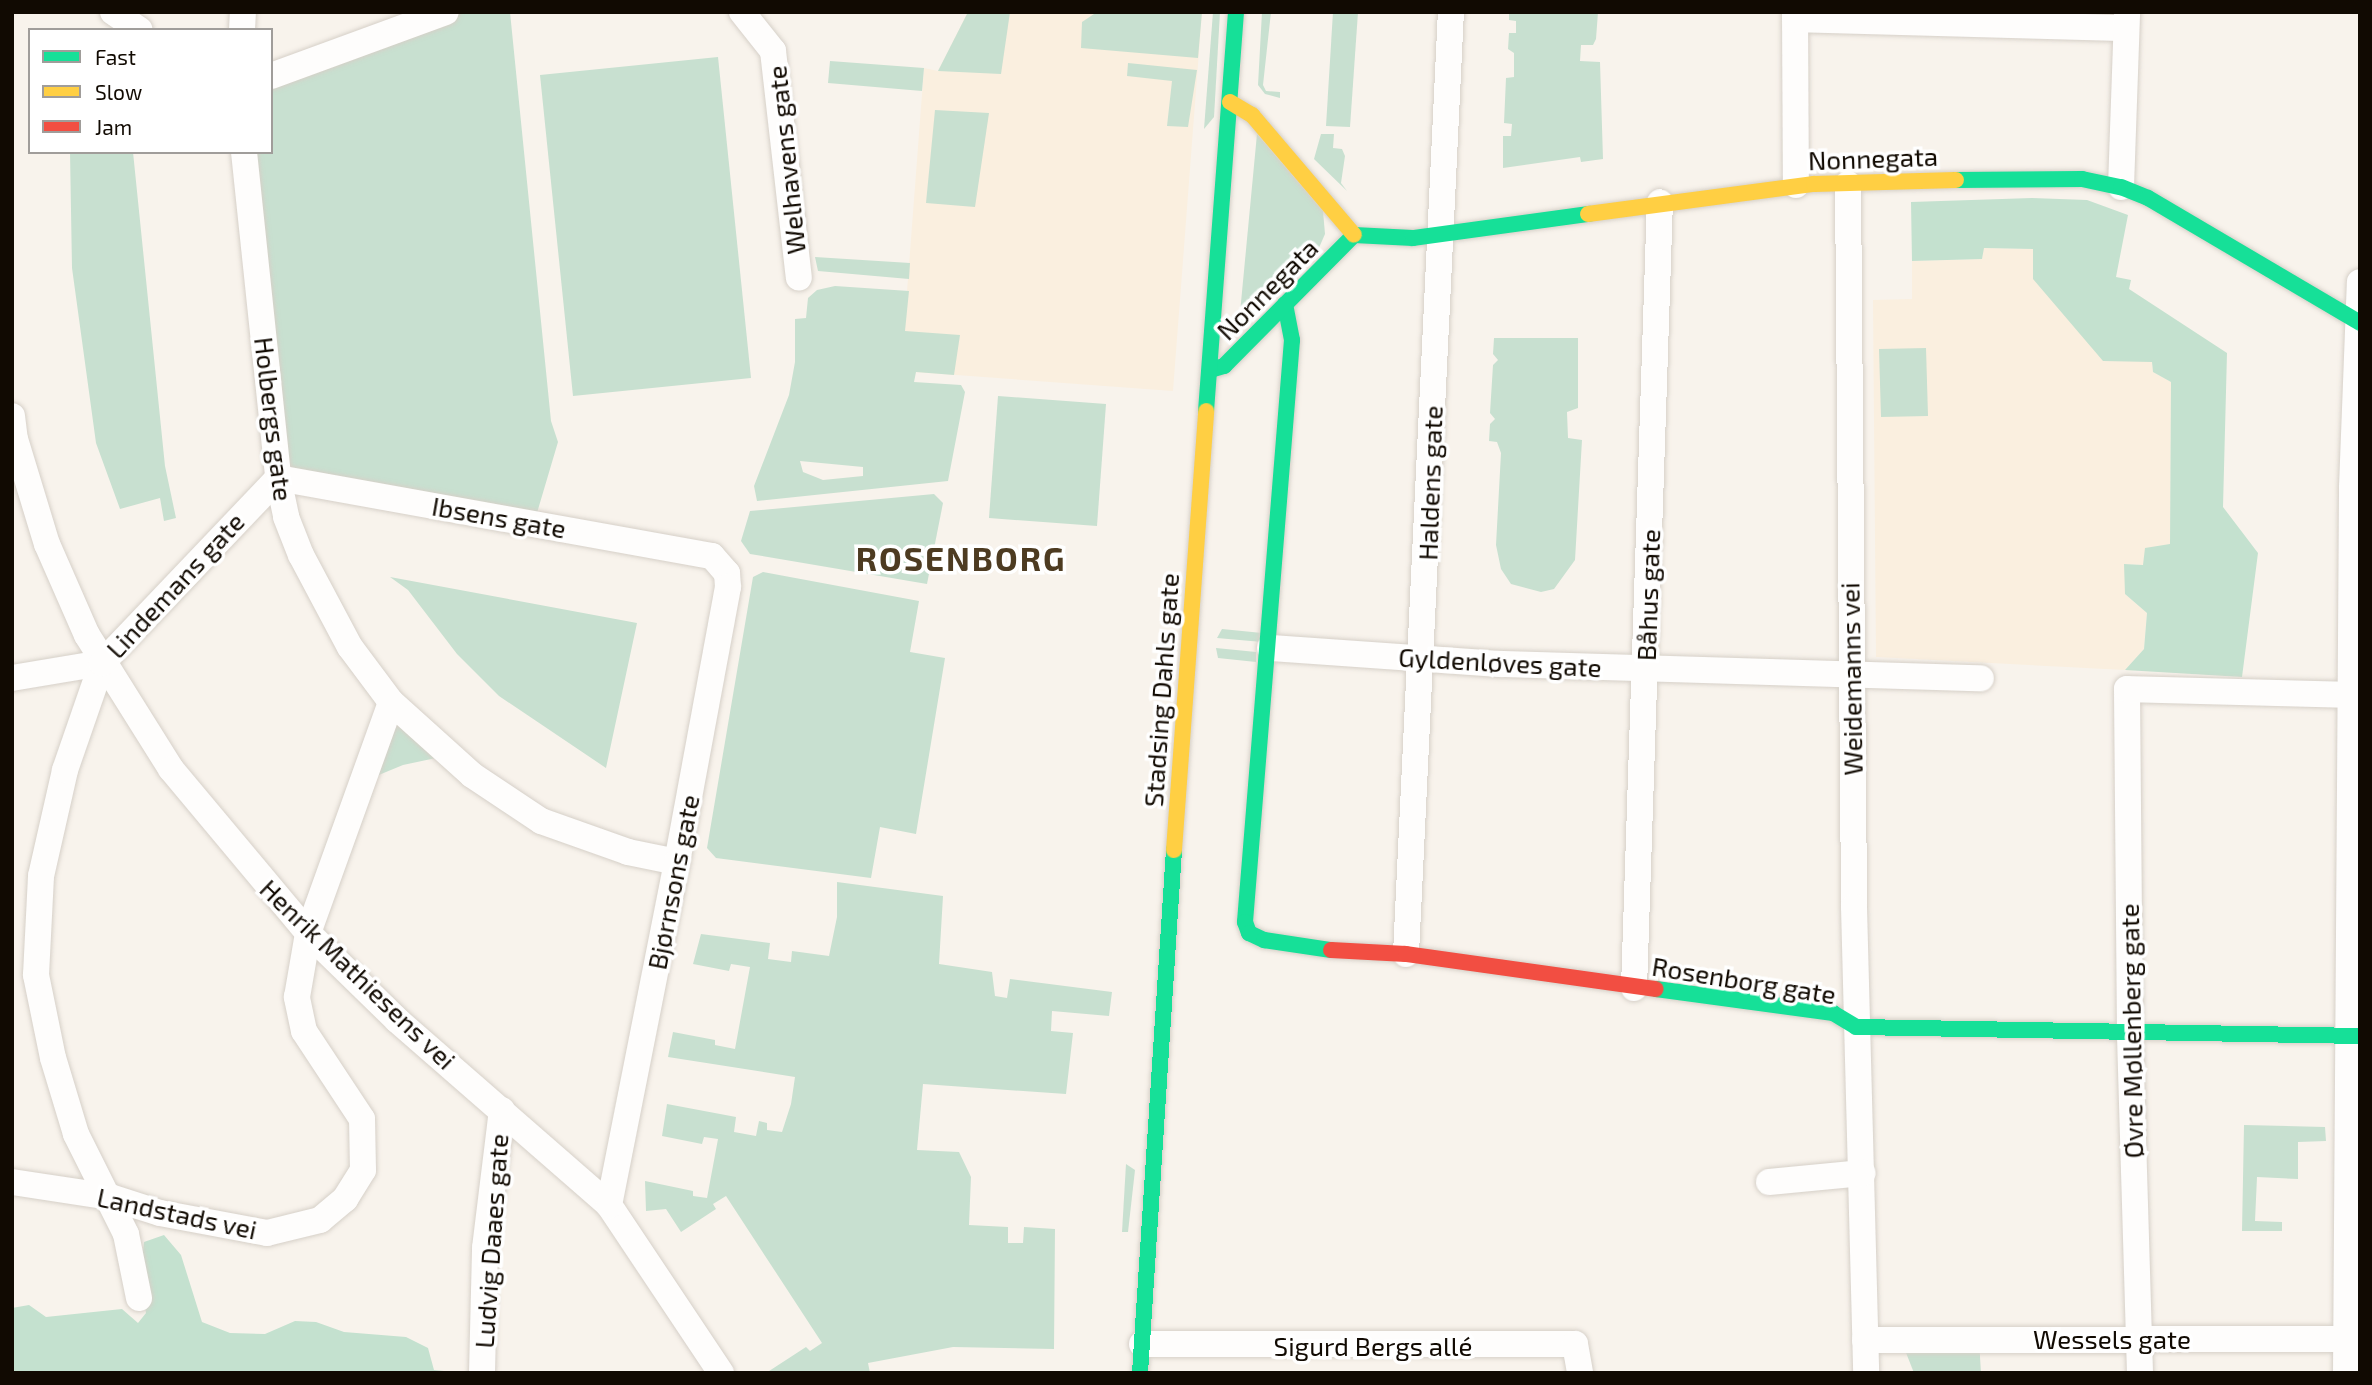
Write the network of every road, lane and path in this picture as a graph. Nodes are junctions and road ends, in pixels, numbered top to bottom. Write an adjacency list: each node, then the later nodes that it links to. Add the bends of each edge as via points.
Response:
1 (113, 12): 9 (street)
2 (446, 12): 10 (street)
3 (742, 12): 19 (street, Welhavens gate, via 774,51)
4 (1236, 12): 11 (street, Stadsing Dahls gate)
5 (1451, 12): 17 (street, Haldens gate)
6 (1795, 15): 7 (street); 14 (street)
7 (2010, 18): 8 (street)
8 (2127, 20): 15 (street)
9 (137, 28)
10 (273, 75)
11 (1230, 102): 18 (street, Nonnegata, via 1241,106 1275,140); 23 (street, Stadsing Dahls gate)
12 (244, 154): 25 (street, Holbergs gate)
13 (1848, 184): 14 (street, Nonnegata); 15 (street, Nonnegata, via 2029,178 2082,179); 31 (street, Weidemanns vei)
14 (1796, 185): 16 (street, Nonnegata)
15 (2121, 187): 22 (street, Nonnegata, via 2148,198)
16 (1660, 202): 17 (street, Nonnegata); 30 (street, Båhus gate)
17 (1441, 234): 18 (street, Nonnegata); 28 (street, Haldens gate)
18 (1354, 235): 21 (street, Nonnegata)
19 (799, 278)
20 (2360, 282): 22 (street)
21 (1285, 304): 23 (street, Nonnegata, via 1224,366); 27 (street, via 1292,340)
22 (2358, 323): 34 (street)
23 (1210, 370): 53 (street, Stadsing Dahls gate, via 1167,927)
24 (12, 416): 29 (street, Henrik Mathiesens vei, via 47,544)
25 (278, 478): 26 (street, Ibsens gate); 29 (street, Lindemans gate); 35 (street, Holbergs gate, via 286,517 329,611)
26 (718, 560): 36 (street, Bjørnsons gate, via 727,573 728,587)
27 (1270, 648): 28 (street, Gyldenløves gate); 38 (street, Rosenborg gate, via 1245,922 1249,933 1264,940 1332,950)
28 (1422, 659): 30 (street, Gyldenløves gate); 38 (street, Haldens gate)
29 (102, 663): 32 (street, Lindemans gate); 37 (street, Henrik Mathiesens vei, via 171,769); 47 (street, Lindemans gate, via 65,770 41,876 36,975 53,1058 76,1135)
30 (1645, 669): 31 (street, Gyldenløves gate); 39 (street, Båhus gate)
31 (1851, 677): 33 (street, Gyldenløves gate); 40 (street, Weidemanns vei)
32 (12, 678)
33 (1982, 678)
34 (2356, 695): 41 (street, Øvre Møllenberg gate, via 2127,689); 42 (street)
35 (391, 702): 36 (street, Holbergs gate, via 472,775 541,821 628,852); 37 (street, Landstads vei)
36 (677, 862): 48 (street, Bjørnsons gate)
37 (308, 933): 43 (street, Henrik Mathiesens vei, via 397,1020); 47 (street, Landstads vei, via 297,998 304,1031 362,1119 363,1170 345,1199 320,1220 267,1233 160,1213)
38 (1406, 954): 39 (street, Rosenborg gate)
39 (1634, 988): 40 (street, Rosenborg gate, via 1833,1013)
40 (1856, 1027): 41 (street, Rosenborg gate); 44 (street, Weidemanns vei)
41 (2130, 1035): 42 (street, Rosenborg gate); 50 (street, Øvre Møllenberg gate)
42 (2354, 1036): 51 (street)
43 (502, 1110): 48 (street, Henrik Mathiesens vei); 54 (street, Ludvig Daaes gate, via 485,1248)
44 (1863, 1173): 46 (street); 52 (street, Weidemanns vei)
45 (12, 1182): 47 (street, Landstads vei)
46 (1769, 1182)
47 (110, 1197): 49 (street, Lindemans gate, via 126,1234)
48 (609, 1205): 55 (street, Henrik Mathiesens vei)
49 (139, 1298)
50 (2139, 1339): 51 (street, Wessels gate); 52 (street, Wessels gate); 59 (street, Øvre Møllenberg gate)
51 (2353, 1339): 60 (street)
52 (1865, 1340): 58 (street, Weidemanns vei)
53 (1142, 1344): 56 (street, Stadsing Dahls gate); 57 (street, Sigurd Bergs allé, via 1575,1345)
54 (482, 1373)
55 (721, 1373)
56 (1140, 1373)
57 (1580, 1373)
58 (1866, 1373)
59 (2140, 1373)
60 (2346, 1373)

